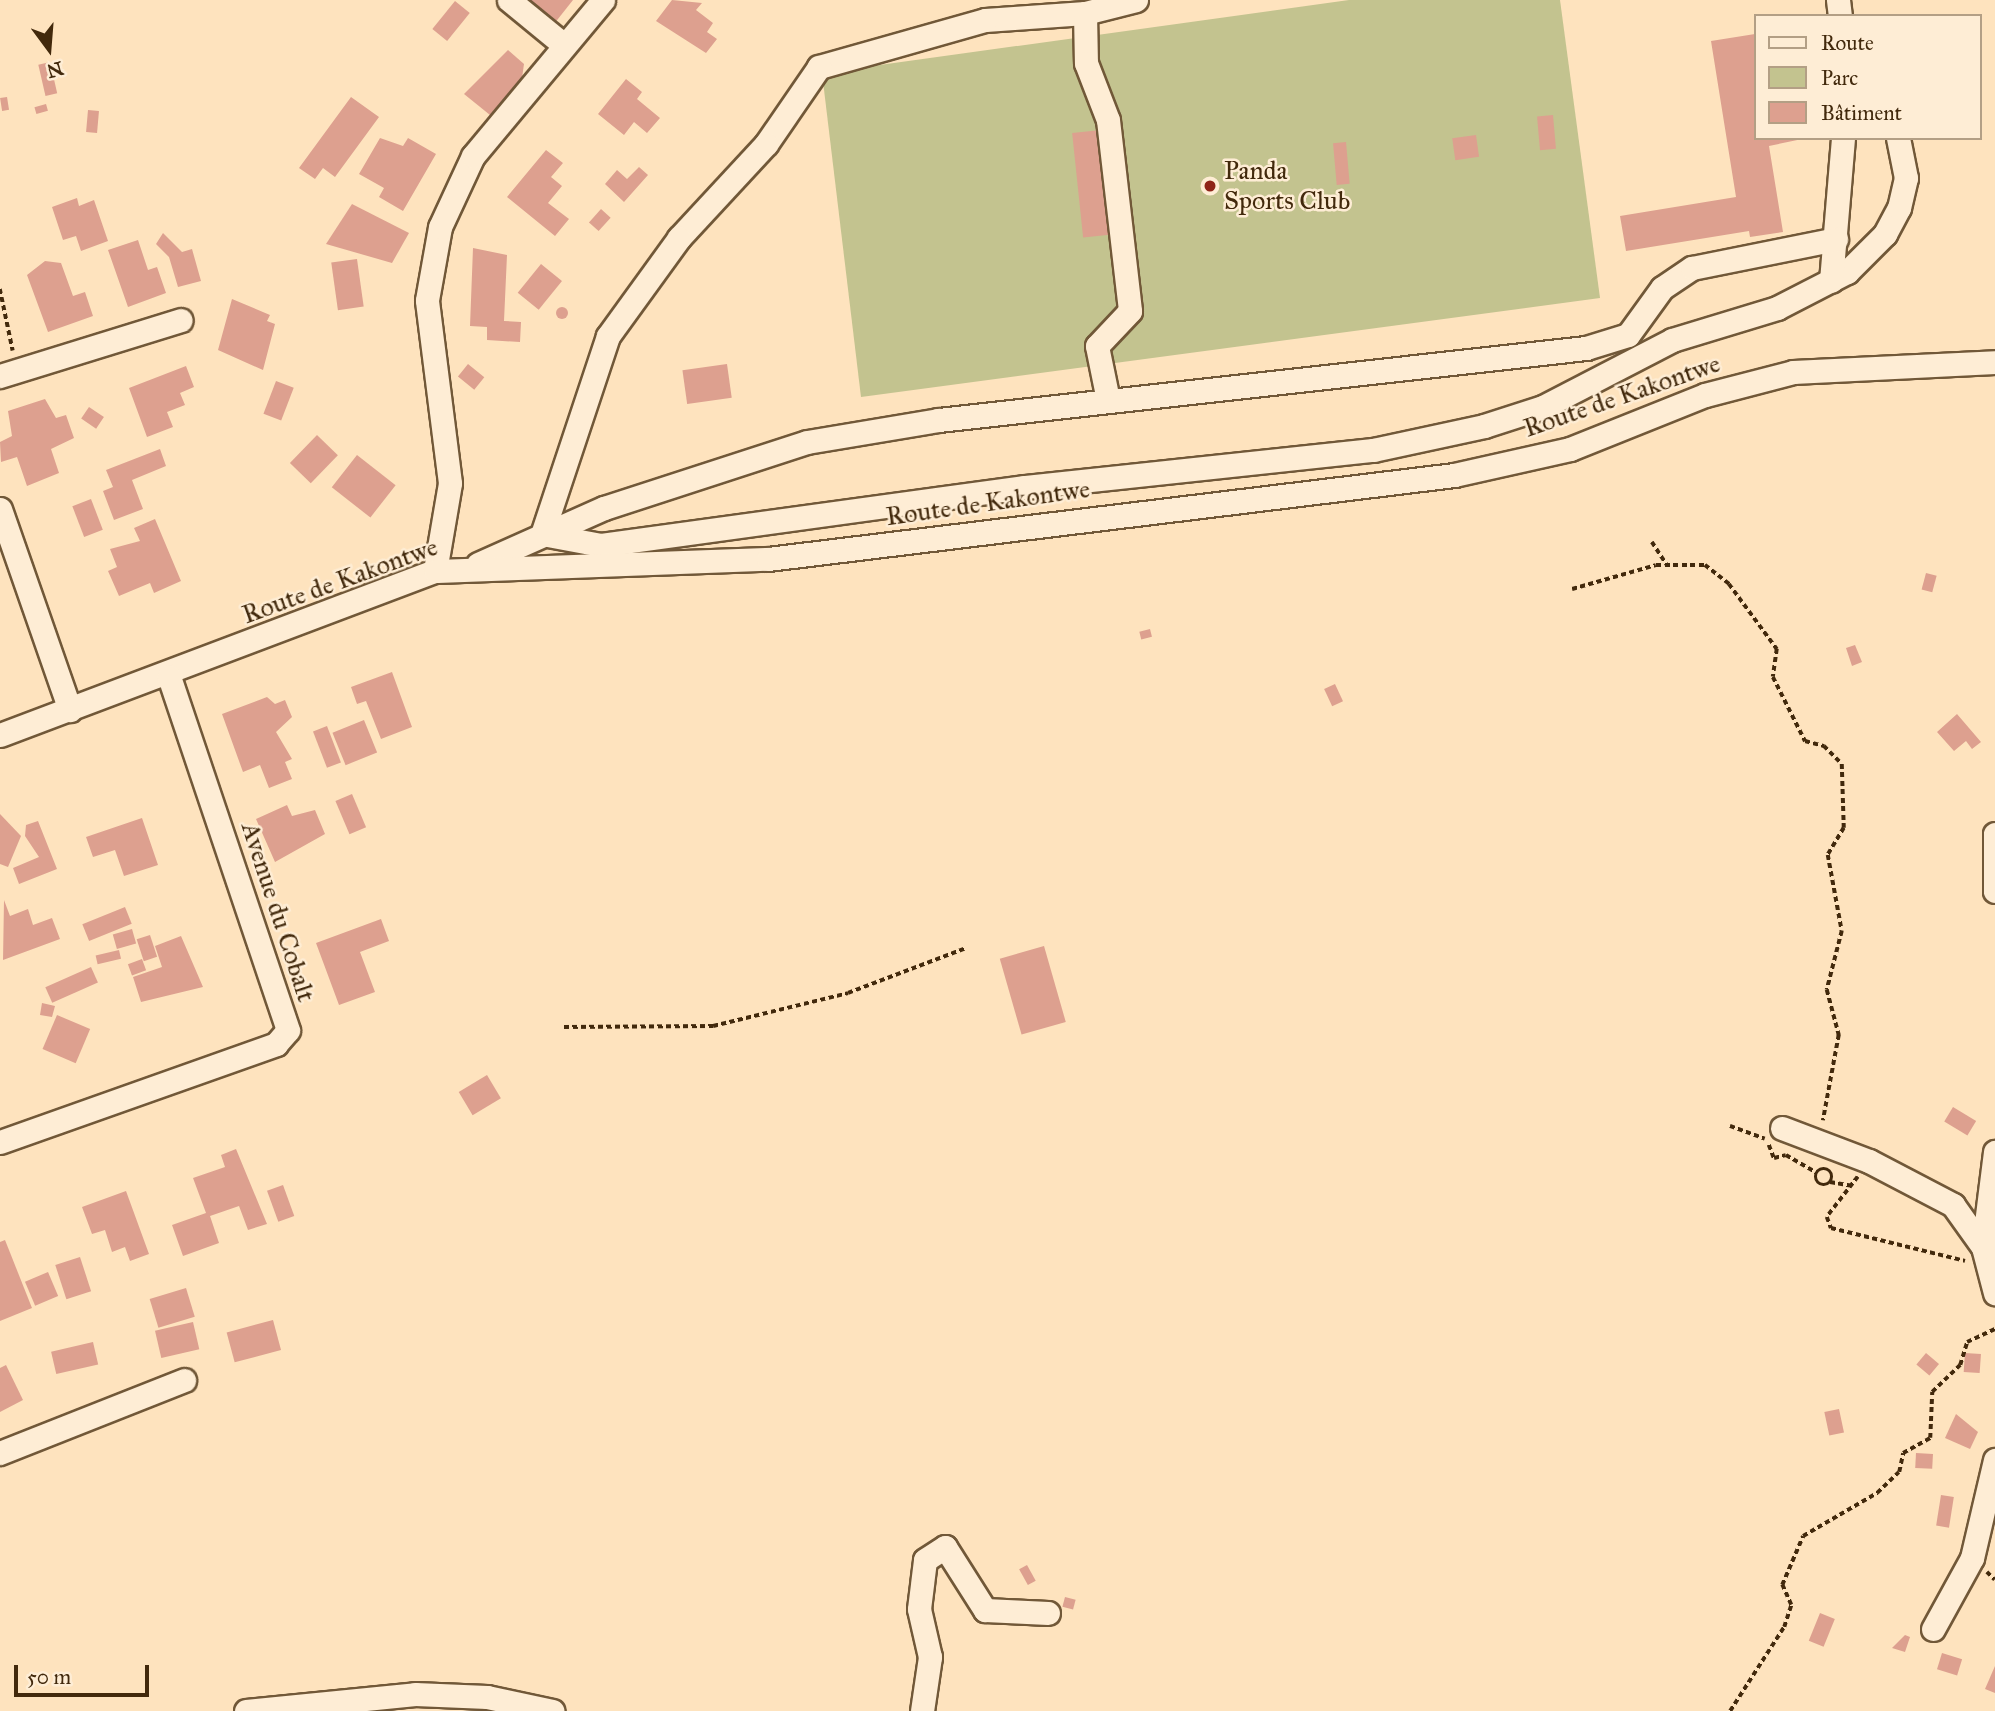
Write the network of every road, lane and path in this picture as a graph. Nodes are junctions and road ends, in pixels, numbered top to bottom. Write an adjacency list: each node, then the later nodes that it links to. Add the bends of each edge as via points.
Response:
1 (509, 0): 5 (street)
2 (603, 0): 5 (street)
3 (1136, 0): 4 (street)
4 (1085, 13): 15 (street, via 1086,63 1108,120 1130,311 1097,346); 17 (street, via 985,20 819,66 765,144 679,238 608,336)
5 (564, 45): 21 (street, via 473,156 438,237 427,300 450,483)
6 (1843, 140): 8 (street)
7 (1899, 140): 9 (street, via 1906,178 1899,208 1862,261)
8 (1836, 240): 9 (street); 15 (street, via 1692,268 1662,288 1628,335 1586,348)
9 (1832, 281): 17 (street, via 1777,308 1645,351 1543,407 1373,450 1012,489 601,545)
10 (0, 289): 11 (path)
11 (1, 299): 14 (path)
12 (181, 320): 14 (street)
13 (1995, 362): 20 (street, Route de Kakontwe, via 1793,372 1704,396 1570,449 1454,475 768,559)
14 (9, 373)
15 (1108, 400): 17 (street, via 784,448)
16 (0, 509): 24 (street)
17 (542, 534): 20 (street)
18 (1652, 542): 19 (path)
19 (1667, 565): 22 (path); 33 (path, via 1705,565 1729,584 1777,649 1773,677 1805,741 1824,746 1842,764 1844,828 1828,855 1842,931 1827,990 1839,1035 1823,1120)
20 (472, 567): 21 (street, Route de Kakontwe)
21 (435, 571): 23 (street, Route de Kakontwe)
22 (1572, 589)
23 (169, 676): 24 (street, Route de Kakontwe); 32 (street, Avenue du Cobalt, via 288,1030 276,1044)
24 (70, 710): 25 (street, Route de Kakontwe)
25 (0, 735)
26 (1995, 834): 27 (street)
27 (1995, 891)
28 (966, 948): 29 (path, via 848,993 713,1026)
29 (564, 1027)
30 (1730, 1126): 37 (path, via 1741,1135 1757,1132 1774,1158 1786,1155)
31 (1782, 1128): 33 (street)
32 (0, 1142)
33 (1824, 1145): 35 (street); 36 (path)
34 (1995, 1152): 40 (street)
35 (1869, 1161): 39 (path); 40 (street, via 1952,1205)
36 (1824, 1169): 37 (path); 38 (path, via 1832,1174)
37 (1817, 1173): 38 (path, via 1821,1184)
38 (1830, 1182): 39 (path)
39 (1852, 1186): 41 (path, via 1827,1217 1831,1228 1964,1261)
40 (1983, 1247): 41 (street)
41 (1992, 1285)
42 (1995, 1329): 51 (path, via 1967,1342 1960,1365 1932,1392 1930,1438 1903,1454 1899,1472 1877,1493 1803,1536 1782,1585 1791,1605 1784,1627)
43 (184, 1380): 44 (street)
44 (0, 1453)
45 (1995, 1460): 47 (street, via 1972,1558)
46 (1048, 1613): 50 (street, via 985,1610 963,1566 945,1547 925,1560 919,1609 930,1657)
47 (1933, 1629)
48 (246, 1711): 49 (street, via 415,1694 487,1697)
49 (554, 1711)
50 (922, 1711)
51 (1730, 1711)

